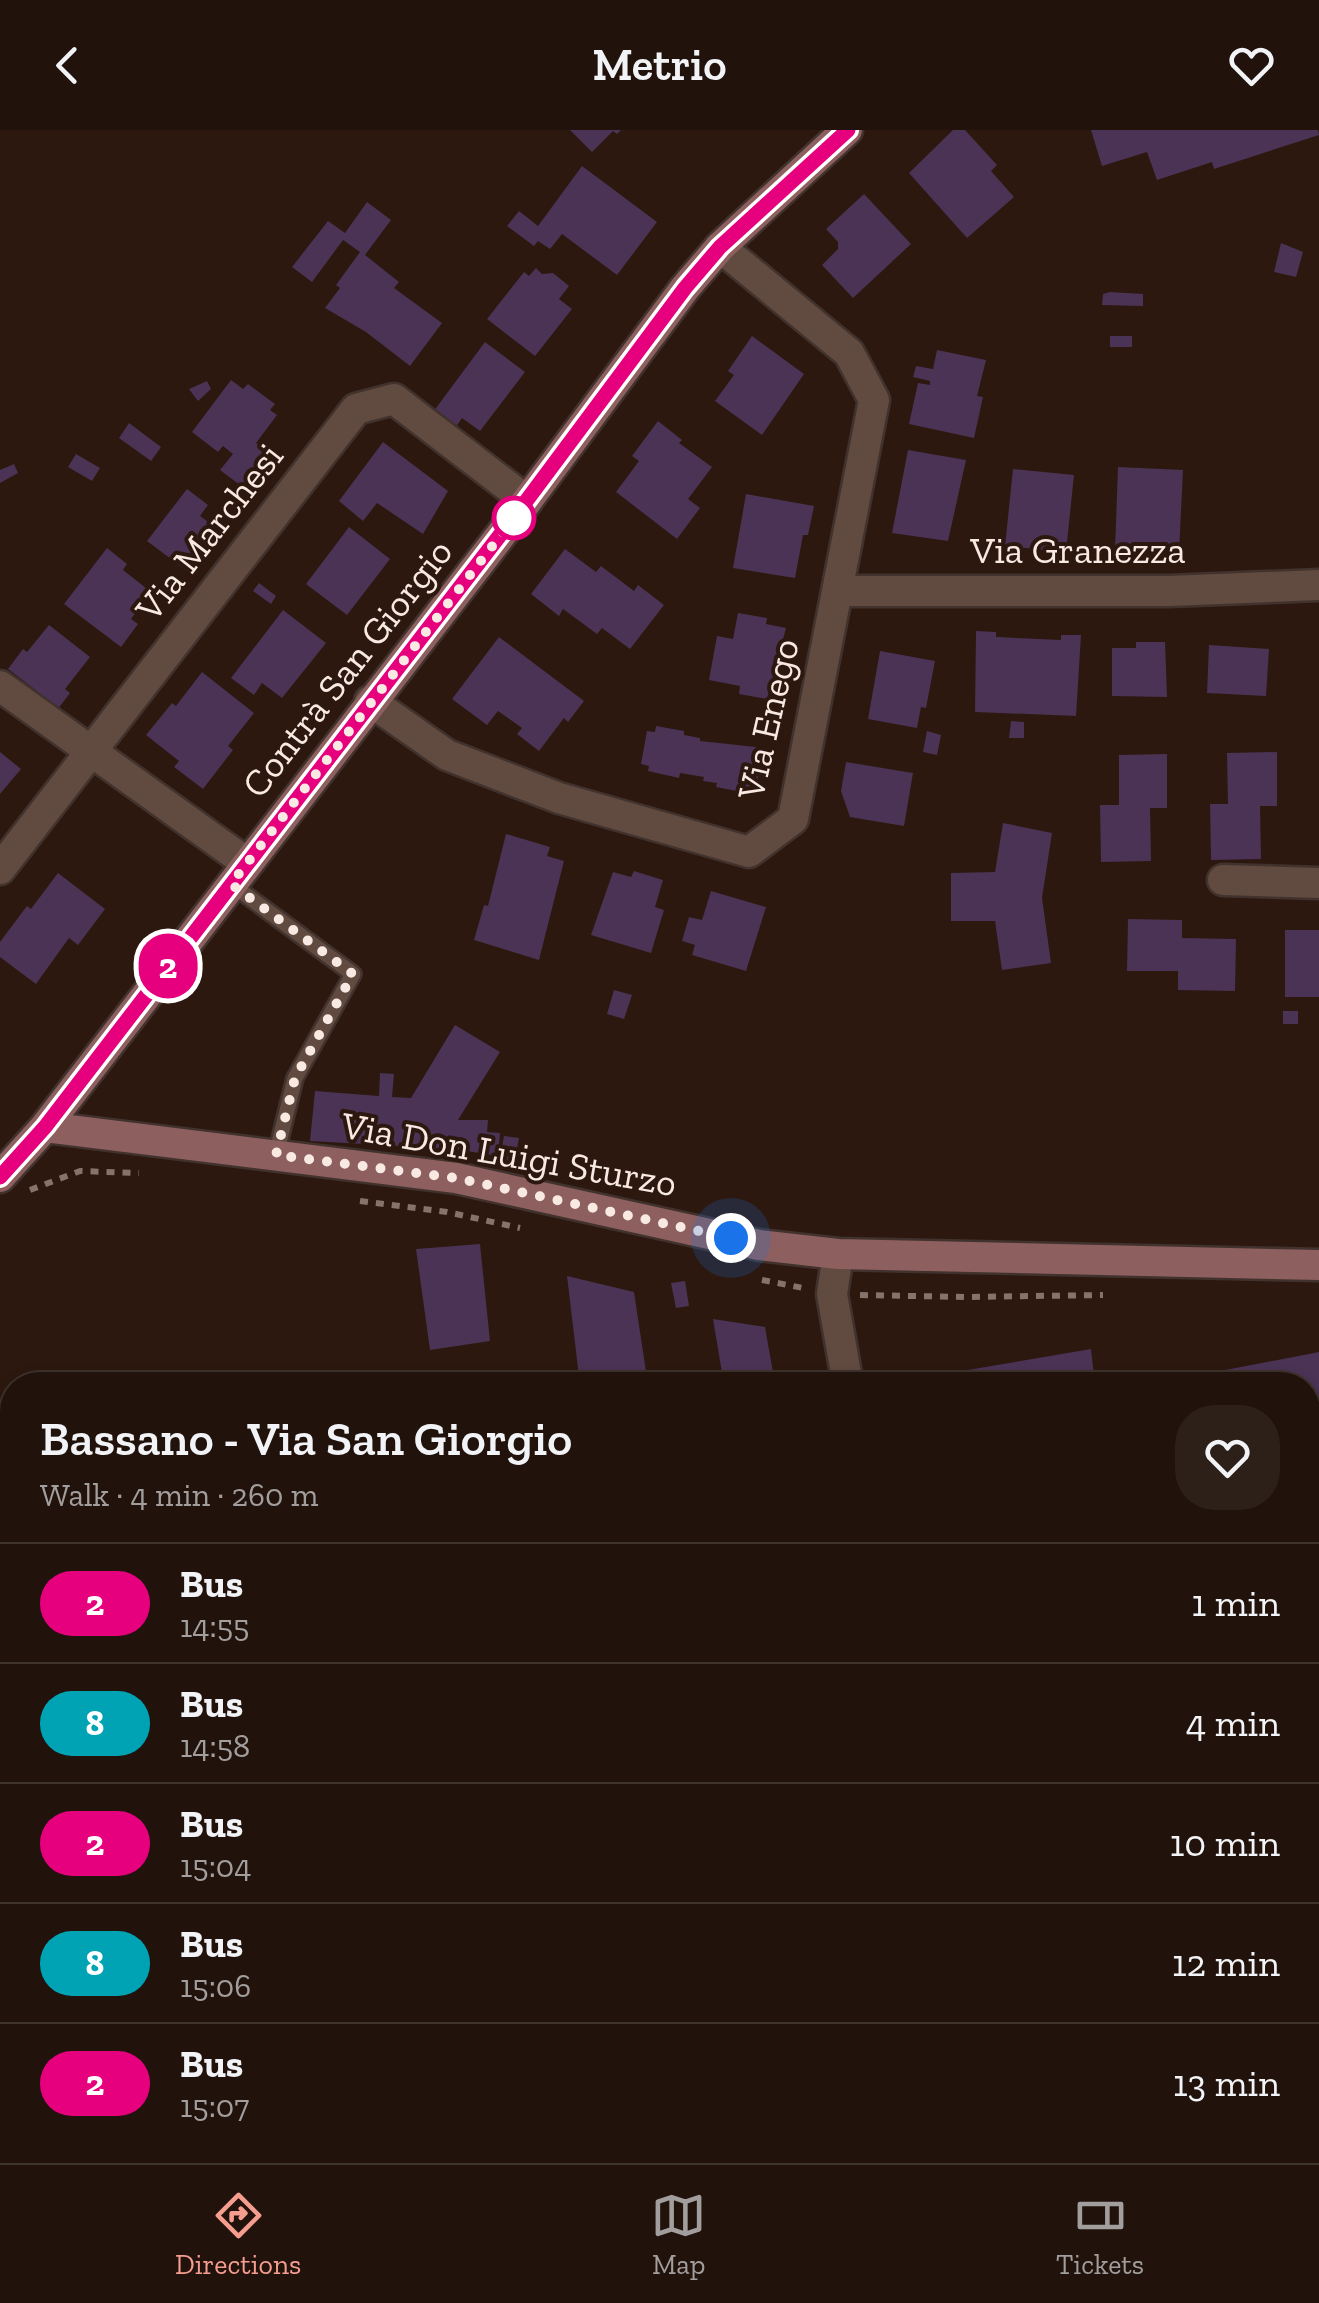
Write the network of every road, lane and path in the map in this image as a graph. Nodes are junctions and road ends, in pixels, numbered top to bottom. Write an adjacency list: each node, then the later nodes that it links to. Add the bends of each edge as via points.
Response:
1 (848, 130): 2 (street, Contrà San Giorgio)
2 (720, 247): 3 (street, Contrà San Giorgio); 5 (street, Via Enego, via 849,353 874,400)
3 (527, 500): 7 (street, Contrà San Giorgio); 8 (street, Via Marchesi, via 394,399 356,410)
4 (1319, 585): 5 (street, Via Granezza)
5 (837, 590): 7 (street, Via Enego, via 792,819 749,852 560,798 446,755)
6 (0, 686): 8 (street)
7 (370, 702): 10 (street, Contrà San Giorgio)
8 (90, 750): 9 (street, Via Marchesi); 10 (street)
9 (0, 869)
10 (239, 874): 13 (street, Contrà San Giorgio); 14 (lane, via 353,974 295,1078)
11 (1223, 880): 12 (street)
12 (1319, 883)
13 (45, 1127): 14 (street, Via Don Luigi Sturzo); 15 (street, Contrà San Giorgio)
14 (276, 1155): 16 (street, Via Don Luigi Sturzo, via 456,1178 759,1244)
15 (0, 1177)
16 (838, 1254): 17 (street, Via Don Luigi Sturzo); 18 (street, via 832,1294)
17 (1319, 1265)
18 (846, 1372)

